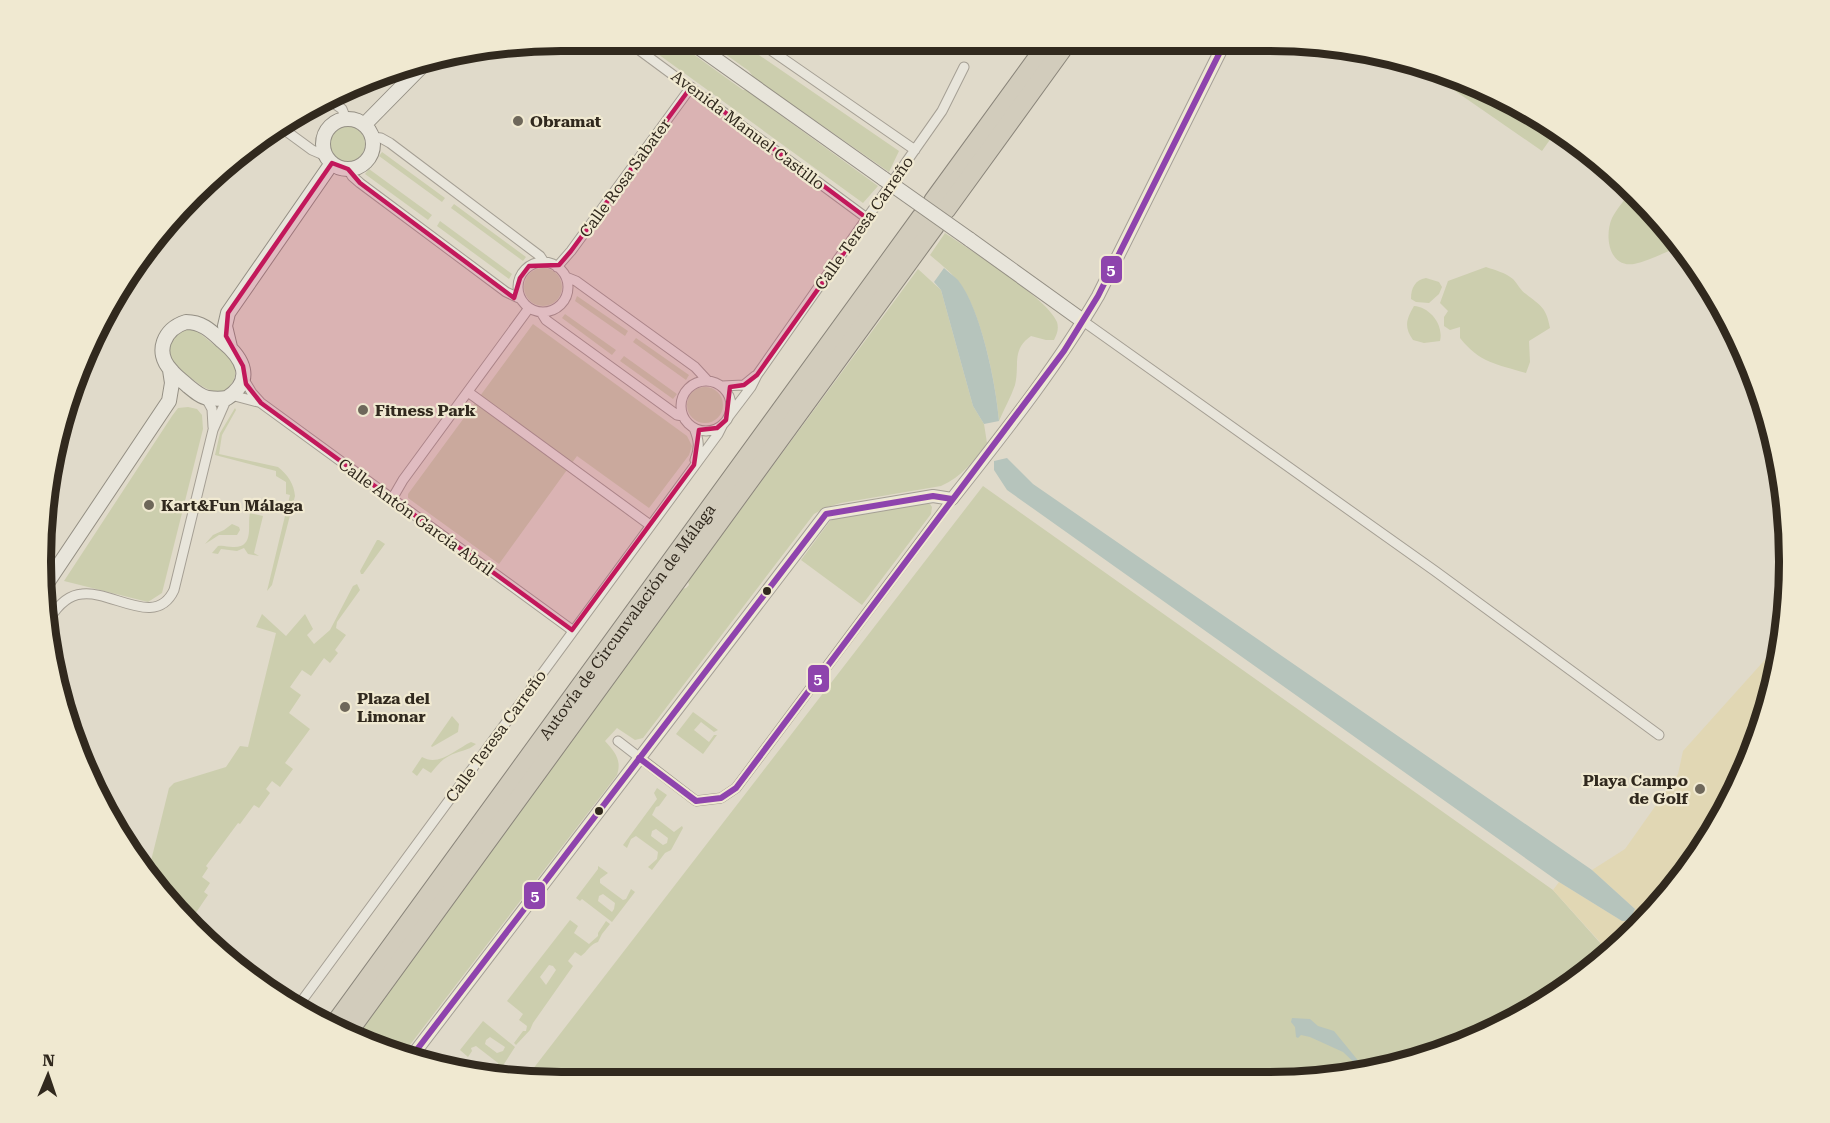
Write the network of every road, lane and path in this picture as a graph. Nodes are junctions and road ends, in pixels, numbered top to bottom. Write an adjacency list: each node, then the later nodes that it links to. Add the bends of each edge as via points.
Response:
1 (641, 51): 9 (street, Avenida Manuel Castillo)
2 (704, 51): 26 (main road, bridge)
3 (772, 51): 15 (street)
4 (1043, 51): 5 (highway, via 940,206)
5 (1061, 51)
6 (1220, 51): 26 (street)
7 (964, 68): 15 (street, Calle Teresa Carreño, via 942,111)
8 (416, 72): 12 (main road)
9 (691, 87): 18 (street, Avenida Manuel Castillo); 20 (street, Calle Rosa Sabater)
10 (335, 104): 11 (street)
11 (346, 119): 12 (main road); 16 (main road, via 331,125 326,132 323,148)
12 (364, 125): 14 (main road)
13 (287, 131): 16 (street)
14 (372, 137): 17 (main road, via 368,159); 19 (street, via 390,143)
15 (915, 150): 18 (street, Calle Teresa Carreño)
16 (329, 160): 17 (main road); 25 (main road)
17 (348, 169): 22 (street, via 360,183 506,292)
18 (868, 219): 30 (street, Calle Teresa Carreño)
19 (544, 262): 20 (street); 22 (street, via 524,271 518,285)
20 (557, 267): 21 (street)
21 (566, 277): 24 (street, via 563,302); 32 (street, via 695,367)
22 (521, 299): 23 (street)
23 (529, 308): 24 (street); 34 (street)
24 (541, 312): 39 (street, via 546,321)
25 (228, 313): 27 (main road); 28 (main road, via 225,326)
26 (1083, 321): 45 (street); 50 (street)
27 (200, 324): 28 (main road); 29 (main road, via 186,322 168,332 162,350)
28 (230, 347): 31 (main road, via 243,366)
29 (170, 370): 35 (main road); 37 (main road)
30 (757, 375): 33 (street, via 744,385); 40 (street, Calle Teresa Carreño)
31 (243, 378): 36 (main road); 38 (street, Calle Antón García Abril)
32 (707, 380): 33 (street); 39 (street, via 685,391)
33 (722, 386): 40 (street, via 730,400)
34 (468, 392): 44 (street); 46 (street)
35 (201, 395): 36 (main road); 37 (main road, via 176,396); 42 (street, via 212,409)
36 (229, 397): 38 (street, Calle Antón García Abril); 42 (street)
37 (169, 401): 47 (main road)
38 (261, 403): 44 (street, Calle Antón García Abril)
39 (683, 416): 41 (street)
40 (726, 420): 41 (street, via 709,430); 43 (street, Calle Teresa Carreño)
41 (694, 428): 43 (street, Calle Teresa Carreño, via 699,440)
42 (213, 430): 48 (street, via 170,600 150,608 82,593)
43 (694, 465): 46 (street, Calle Teresa Carreño)
44 (392, 499): 49 (street, Calle Antón García Abril)
45 (952, 500): 52 (street, via 933,496 826,514); 52 (street, via 736,788 721,798 696,801)
46 (650, 525): 49 (street, Calle Teresa Carreño)
47 (51, 576)
48 (54, 613)
49 (572, 630): 53 (street, Calle Teresa Carreño)
50 (1659, 735)
51 (618, 741): 52 (street)
52 (639, 758): 56 (street)
53 (302, 1001)
54 (338, 1020): 55 (highway, Autovía de Circunvalación de Málaga, via 928,222)
55 (352, 1027)
56 (416, 1051)

